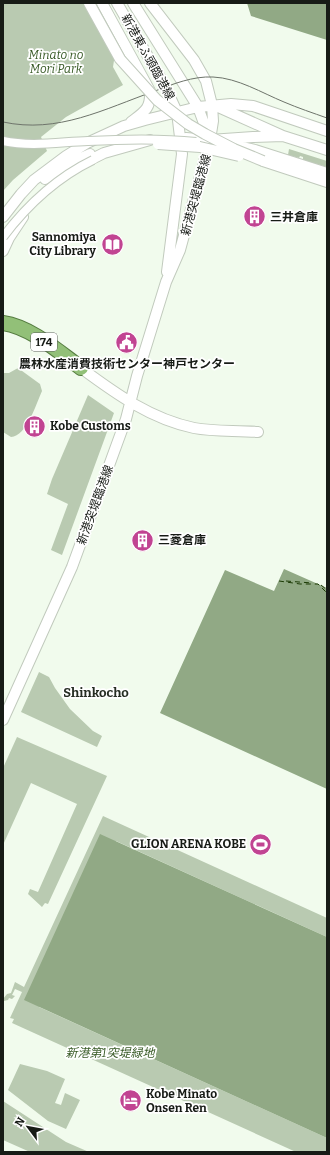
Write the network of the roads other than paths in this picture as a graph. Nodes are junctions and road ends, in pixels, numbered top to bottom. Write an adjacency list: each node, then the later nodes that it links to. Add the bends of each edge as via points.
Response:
1 (89, 3): 20 (street, bridge, via 120,59 157,100 205,134 234,149)
2 (94, 3): 20 (street, via 124,55 152,88 190,119)
3 (102, 3): 10 (street, via 150,91 151,100 148,108)
4 (117, 3): 9 (street, 新港東ふ頭臨港線, via 164,84)
5 (133, 3): 8 (street)
6 (150, 3): 7 (street, via 194,60 206,81)
7 (212, 105): 8 (street); 11 (street, via 253,106); 12 (street); 15 (street, 新港突堤臨港線)
8 (198, 107): 9 (street); 15 (street)
9 (177, 112): 10 (street); 13 (street, 新港突堤臨港線)
10 (124, 126): 25 (street, via 87,144 49,168 21,194)
11 (327, 131)
12 (283, 136): 15 (street); 19 (street)
13 (181, 137): 15 (street); 27 (street, via 163,137 134,144 104,153 86,162 33,206 14,230); 28 (street, 新港突堤臨港線, via 182,154)
14 (143, 139): 16 (street, bridge, via 33,144); 20 (street, bridge, via 200,143); 25 (street, bridge, via 98,151 68,164 29,192)
15 (210, 140): 22 (street, via 255,150); 28 (street, 新港突堤臨港線, via 180,250)
16 (3, 141)
17 (158, 144): 18 (street, via 33,149); 20 (street, bridge, via 200,147)
18 (3, 146)
19 (327, 150)
20 (263, 159): 23 (street); 24 (street)
21 (93, 160): 26 (street, bridge, via 76,168 42,193)
22 (327, 173)
23 (327, 176)
24 (327, 182)
25 (3, 218)
26 (3, 237)
27 (3, 252)
28 (166, 282): 31 (street, 新港突堤臨港線)
29 (3, 323): 30 (highway, 174, via 16,325 30,332)
30 (82, 368): 31 (street)
31 (130, 402): 32 (street, via 150,414 194,428); 33 (street, 新港突堤臨港線, via 124,426 72,567)
32 (258, 432)
33 (4, 718)

